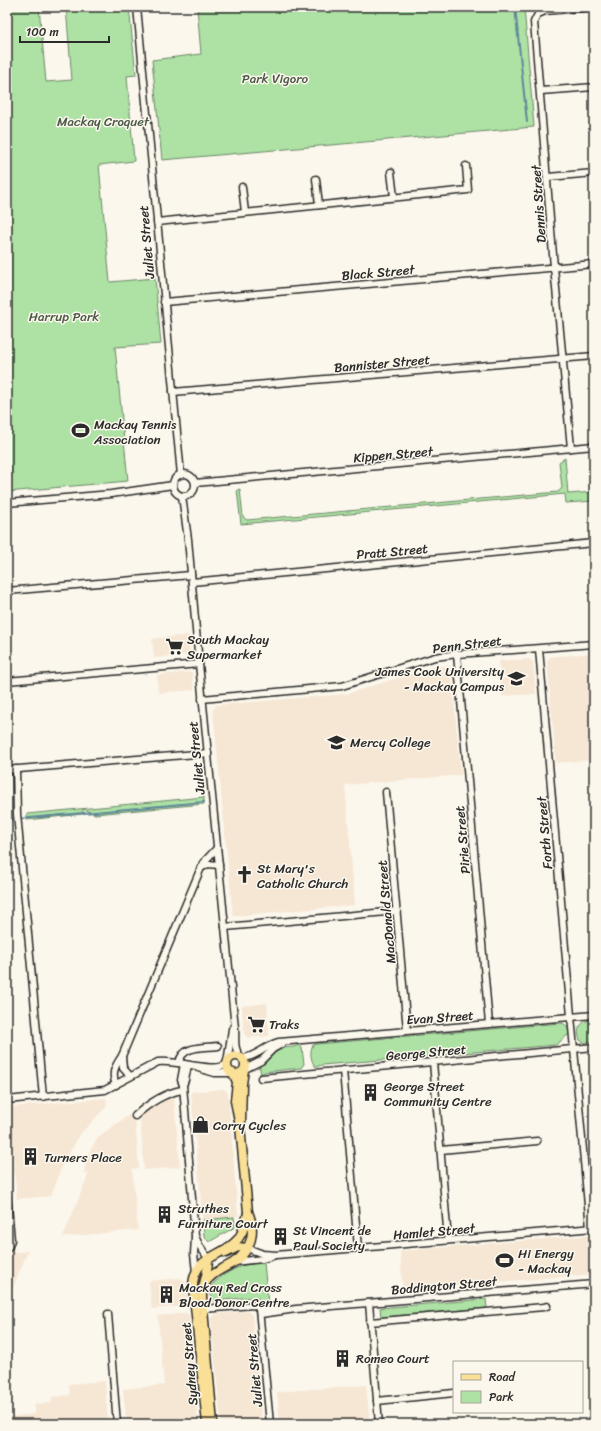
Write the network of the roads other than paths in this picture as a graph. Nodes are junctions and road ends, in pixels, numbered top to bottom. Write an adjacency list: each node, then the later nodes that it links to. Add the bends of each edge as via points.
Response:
1 (137, 7): 14 (street, Juliet Street)
2 (594, 8): 4 (street, Dennis Street, via 545,11 538,14 534,22)
3 (594, 87): 4 (street)
4 (541, 91): 8 (street, Dennis Street)
5 (466, 166): 11 (street, via 468,190)
6 (391, 172): 11 (street)
7 (594, 173): 8 (street)
8 (548, 177): 16 (street, Dennis Street)
9 (316, 179): 12 (street)
10 (242, 187): 13 (street)
11 (394, 197): 12 (street)
12 (319, 205): 13 (street)
13 (245, 212): 14 (street)
14 (157, 222): 17 (street, Juliet Street)
15 (594, 264): 16 (street, Black Street)
16 (554, 267): 17 (street, Black Street); 19 (street, Dennis Street)
17 (164, 302): 20 (street, Juliet Street)
18 (594, 356): 19 (street, Bannister Street)
19 (563, 359): 20 (street, Bannister Street); 22 (street, Dennis Street)
20 (173, 392): 23 (street, Juliet Street)
21 (594, 446): 22 (street, Kippen Street)
22 (571, 448): 24 (street, Kippen Street)
23 (181, 475): 24 (street, via 188,475); 25 (street, via 175,479)
24 (195, 483): 26 (street, via 192,493)
25 (173, 485): 26 (street); 27 (street, via 111,494)
26 (182, 496): 29 (street, Juliet Street)
27 (7, 503)
28 (594, 543): 30 (street, Pratt Street)
29 (191, 575): 30 (street, Juliet Street); 31 (street)
30 (192, 582): 35 (street, Juliet Street)
31 (7, 592)
32 (594, 644): 33 (street, Penn Street)
33 (539, 649): 34 (street, Penn Street); 48 (street, Forth Street)
34 (457, 654): 37 (street, Penn Street, via 436,657 342,686); 50 (street, Pirie Street)
35 (199, 664): 36 (street); 37 (street, Juliet Street)
36 (7, 681)
37 (202, 699): 38 (street, Juliet Street)
38 (208, 753): 40 (street); 42 (street, Juliet Street)
39 (7, 770): 40 (street)
40 (16, 770): 68 (street, via 17,814)
41 (386, 792): 45 (street, MacDonald Street)
42 (217, 848): 43 (street, Juliet Street); 44 (street, via 204,861)
43 (219, 865): 44 (street, via 206,864); 46 (street, Juliet Street)
44 (200, 870): 56 (street)
45 (397, 911): 46 (street); 51 (street, MacDonald Street)
46 (225, 927): 49 (street, Juliet Street)
47 (594, 1015): 48 (street, Evan Street)
48 (571, 1016): 50 (street, Evan Street); 55 (street, Forth Street)
49 (234, 1018): 57 (street, Juliet Street, via 235,1048); 60 (street, Juliet Street)
50 (489, 1024): 51 (street, Evan Street)
51 (407, 1030): 52 (street, Evan Street)
52 (289, 1041): 57 (street, Evan Street, via 271,1044 251,1056); 61 (street, Evan Street, via 276,1047 261,1061)
53 (218, 1046): 59 (street, via 186,1050 180,1056)
54 (594, 1047): 55 (street, George Street)
55 (574, 1049): 58 (street, George Street); 76 (street, Forth Street)
56 (122, 1056): 64 (street, via 123,1069); 66 (street, via 113,1072)
57 (241, 1057): 60 (main road, via 232,1057); 61 (main road, via 246,1064)
58 (433, 1062): 62 (street, George Street); 73 (street)
59 (186, 1064): 60 (street, via 219,1068); 63 (street, via 210,1072); 64 (street, via 158,1062); 67 (street, via 181,1080)
60 (227, 1064): 63 (main road)
61 (244, 1069): 63 (main road, via 240,1074); 71 (main road)
62 (343, 1070): 65 (street, George Street); 80 (street)
63 (232, 1073): 71 (main road, via 237,1082 235,1101)
64 (130, 1076): 66 (street)
65 (261, 1078)
66 (116, 1085): 68 (street, via 100,1091)
67 (182, 1087): 70 (street, via 158,1099); 77 (street)
68 (43, 1097): 69 (street)
69 (7, 1100)
70 (135, 1116)
71 (240, 1126): 75 (main road)
72 (537, 1141): 73 (street)
73 (441, 1150): 78 (street)
74 (7, 1195): 81 (street, via 11,1240)
75 (248, 1212): 79 (main road, via 252,1230); 83 (main road, via 244,1228 237,1239)
76 (592, 1228): 78 (street, Hamlet Street)
77 (195, 1236): 83 (street, via 197,1242); 85 (street)
78 (448, 1240): 80 (street, Hamlet Street)
79 (247, 1248): 82 (street, Hamlet Street); 83 (main road, via 240,1247); 84 (main road)
80 (358, 1248): 82 (street, Hamlet Street)
81 (8, 1249)
82 (276, 1255): 84 (street, Hamlet Street)
83 (211, 1257): 85 (main road); 87 (main road, Sydney Street)
84 (233, 1262): 87 (main road, via 214,1274)
85 (196, 1273): 90 (main road, Sydney Street, via 193,1286)
86 (594, 1284): 88 (street, Boddington Street)
87 (204, 1285): 90 (main road, Sydney Street)
88 (369, 1303): 91 (street, Boddington Street); 93 (street)
89 (547, 1306): 93 (street)
90 (200, 1308): 91 (street, Boddington Street, via 253,1305); 97 (main road, Sydney Street); 98 (main road, Sydney Street)
91 (260, 1311): 99 (street, Juliet Street)
92 (108, 1314): 96 (street)
93 (370, 1322): 95 (street)
94 (453, 1393): 95 (street)
95 (377, 1401): 100 (street)
96 (117, 1424)
97 (207, 1424)
98 (213, 1424)
99 (270, 1424)
100 (379, 1424)

